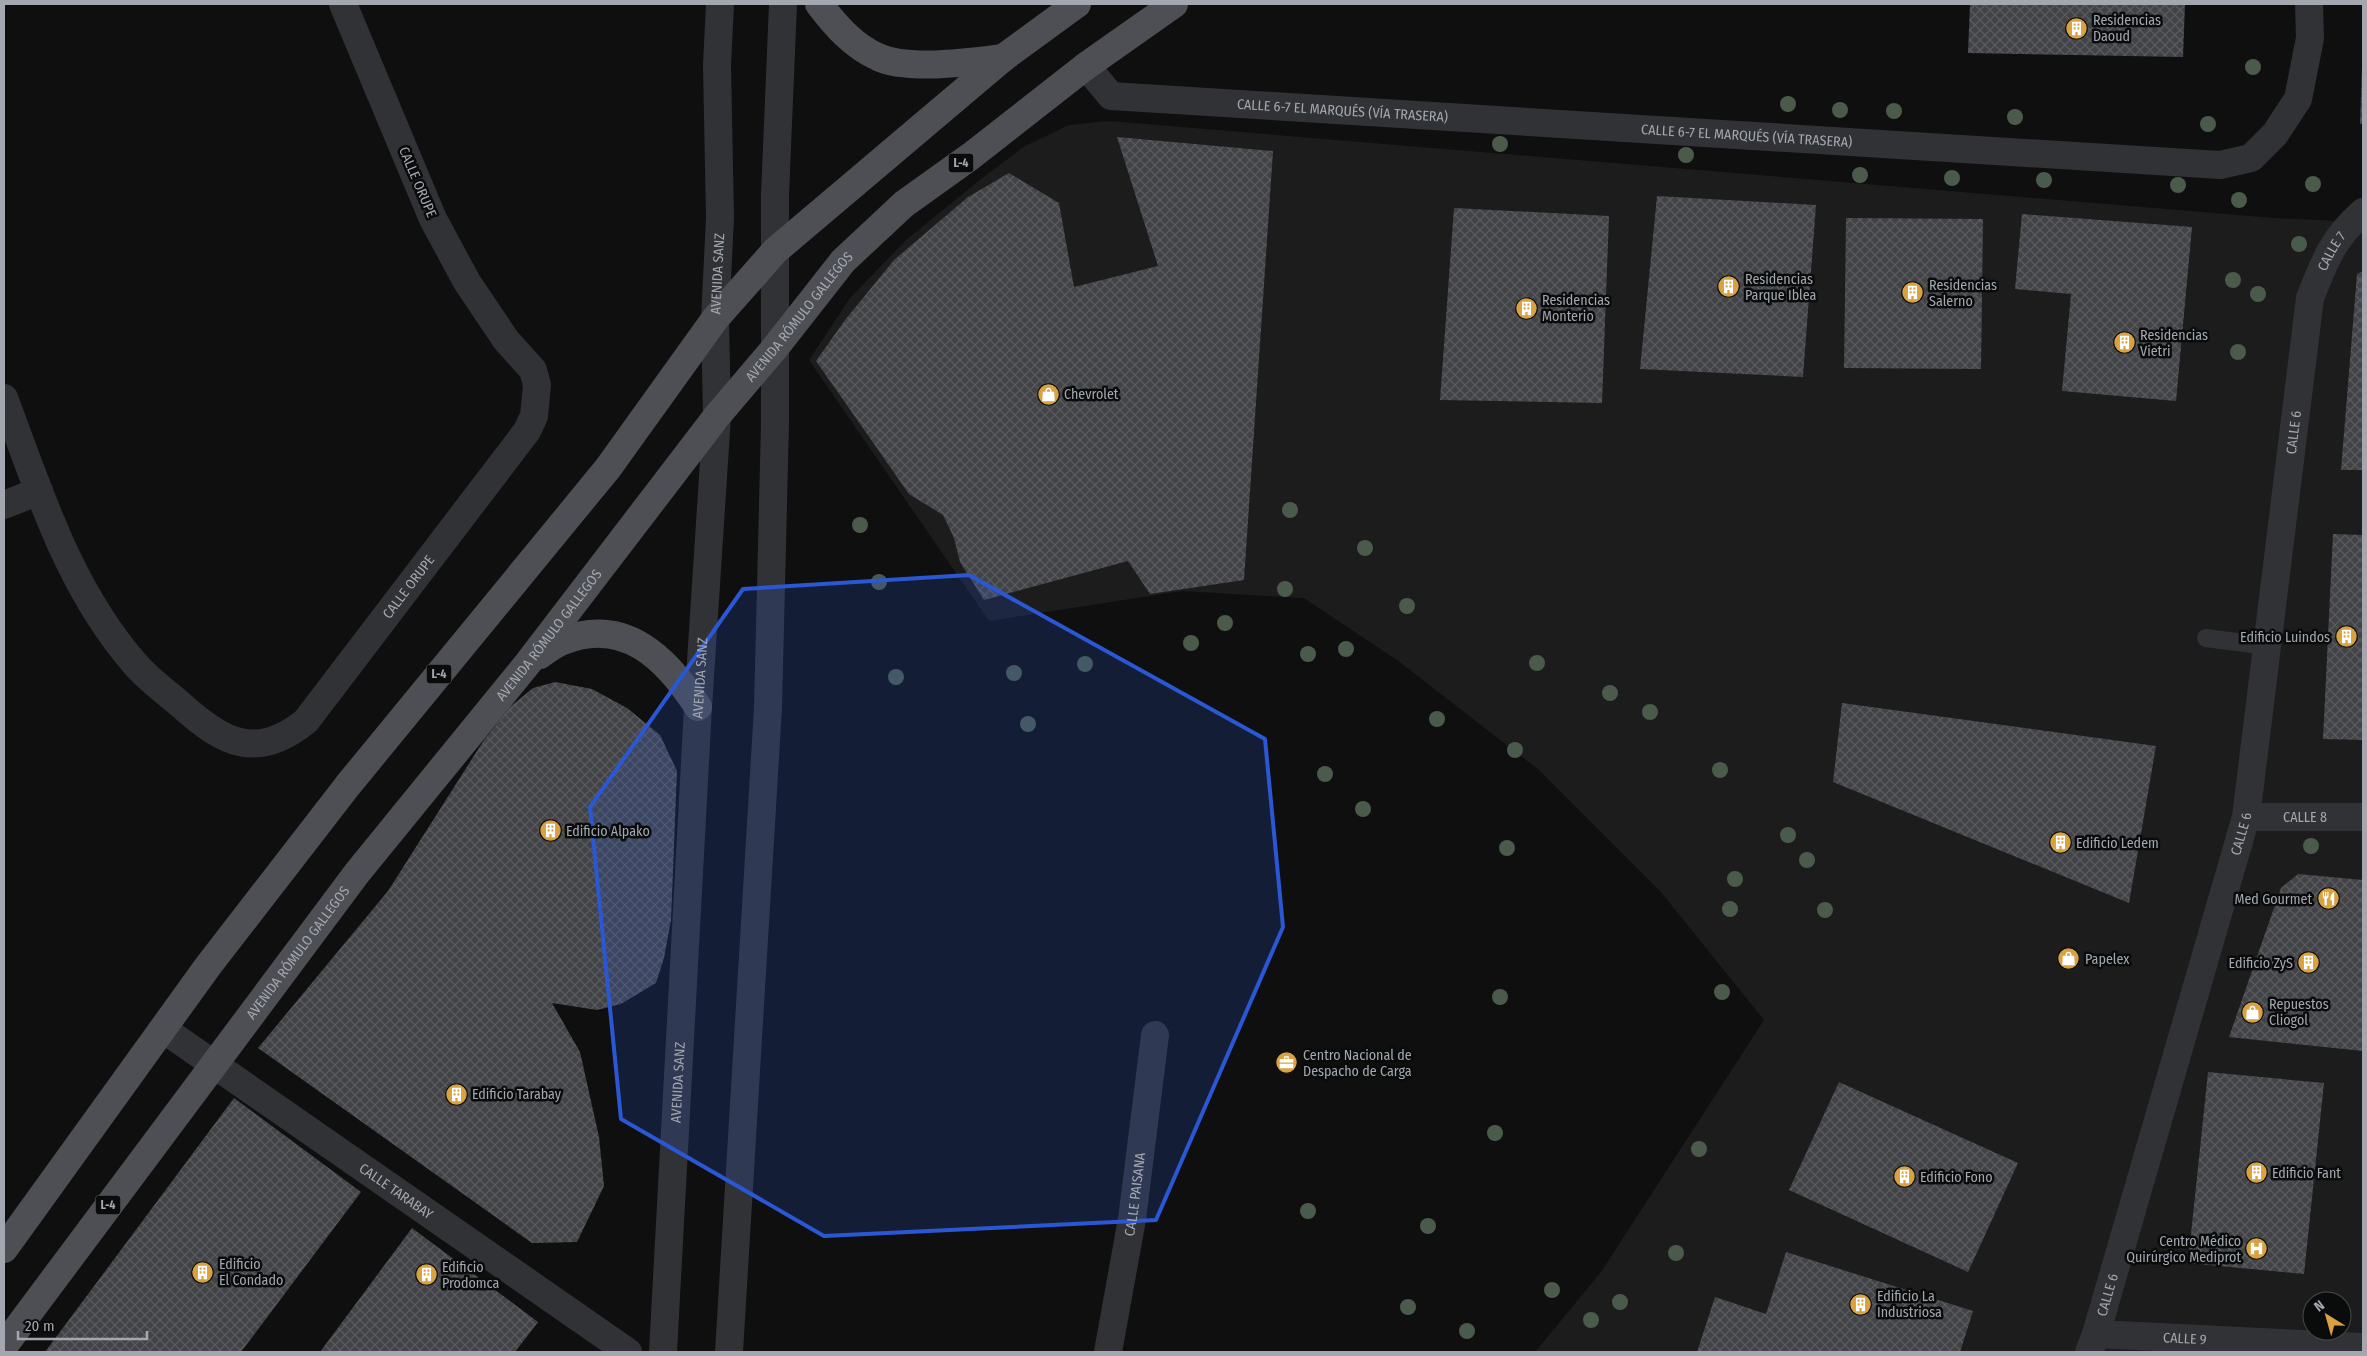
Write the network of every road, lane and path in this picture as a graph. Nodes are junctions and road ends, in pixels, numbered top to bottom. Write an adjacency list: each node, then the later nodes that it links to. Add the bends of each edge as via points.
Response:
1 (343, 4): 19 (street, CALLE ORUPE, via 433,219 467,282 506,340 532,370 537,386 534,416 527,431 306,721 291,734 256,744 242,744 224,738 204,726 137,666 105,626 81,585)
2 (720, 4): 15 (street, AVENIDA SANZ, via 717,65 720,218)
3 (783, 4): 13 (street, via 774,195)
4 (819, 4): 10 (main road, via 860,47 879,58 949,65)
5 (1052, 4): 9 (lane)
6 (1077, 4): 9 (main road, L-4)
7 (1174, 4): 11 (main road, AVENIDA RÓMULO GALLEGOS / L-4)
8 (2309, 4): 11 (street, CALLE 6-7 EL MARQUÉS (VÍA TRASERA), via 2310,38 2298,98 2275,134 2251,158 2220,165 1112,96)
9 (1040, 30): 10 (main road, L-4)
10 (1003, 58): 13 (main road, L-4)
11 (1086, 66): 16 (main road, AVENIDA RÓMULO GALLEGOS / L-4, via 904,204 843,261)
12 (2363, 212): 14 (street, CALLE 7, via 2344,229 2329,252)
13 (776, 251): 15 (main road, L-4); 16 (street)
14 (2310, 298): 22 (street, CALLE 6)
15 (715, 319): 18 (street, AVENIDA SANZ); 27 (main road, L-4, via 608,468 348,785)
16 (774, 349): 18 (main road, AVENIDA RÓMULO GALLEGOS / L-4); 36 (street, via 768,708)
17 (4, 398): 19 (street, CALLE ORUPE)
18 (717, 416): 23 (main road, AVENIDA RÓMULO GALLEGOS / L-4); 24 (street, AVENIDA SANZ)
19 (38, 491): 20 (street)
20 (4, 505)
21 (2206, 638): 22 (lane)
22 (2267, 646): 25 (street, CALLE 6)
23 (528, 663): 24 (main road, via 562,641 586,634 615,634 638,642 657,658 682,682); 29 (main road, AVENIDA RÓMULO GALLEGOS / L-4, via 357,874)
24 (698, 707): 35 (street, AVENIDA SANZ)
25 (2246, 817): 26 (street, CALLE 8); 31 (street, CALLE 6)
26 (2363, 817)
27 (163, 1029): 29 (street, CALLE TARABAY); 30 (main road, L-4)
28 (1155, 1035): 37 (street, CALLE PAISANA, via 1132,1219)
29 (214, 1064): 32 (main road, AVENIDA RÓMULO GALLEGOS / L-4); 34 (street, CALLE TARABAY)
30 (4, 1249)
31 (2093, 1343): 33 (street, CALLE 9)
32 (4, 1346)
33 (2363, 1347)
34 (628, 1352)
35 (663, 1352)
36 (729, 1352)
37 (1108, 1352)

